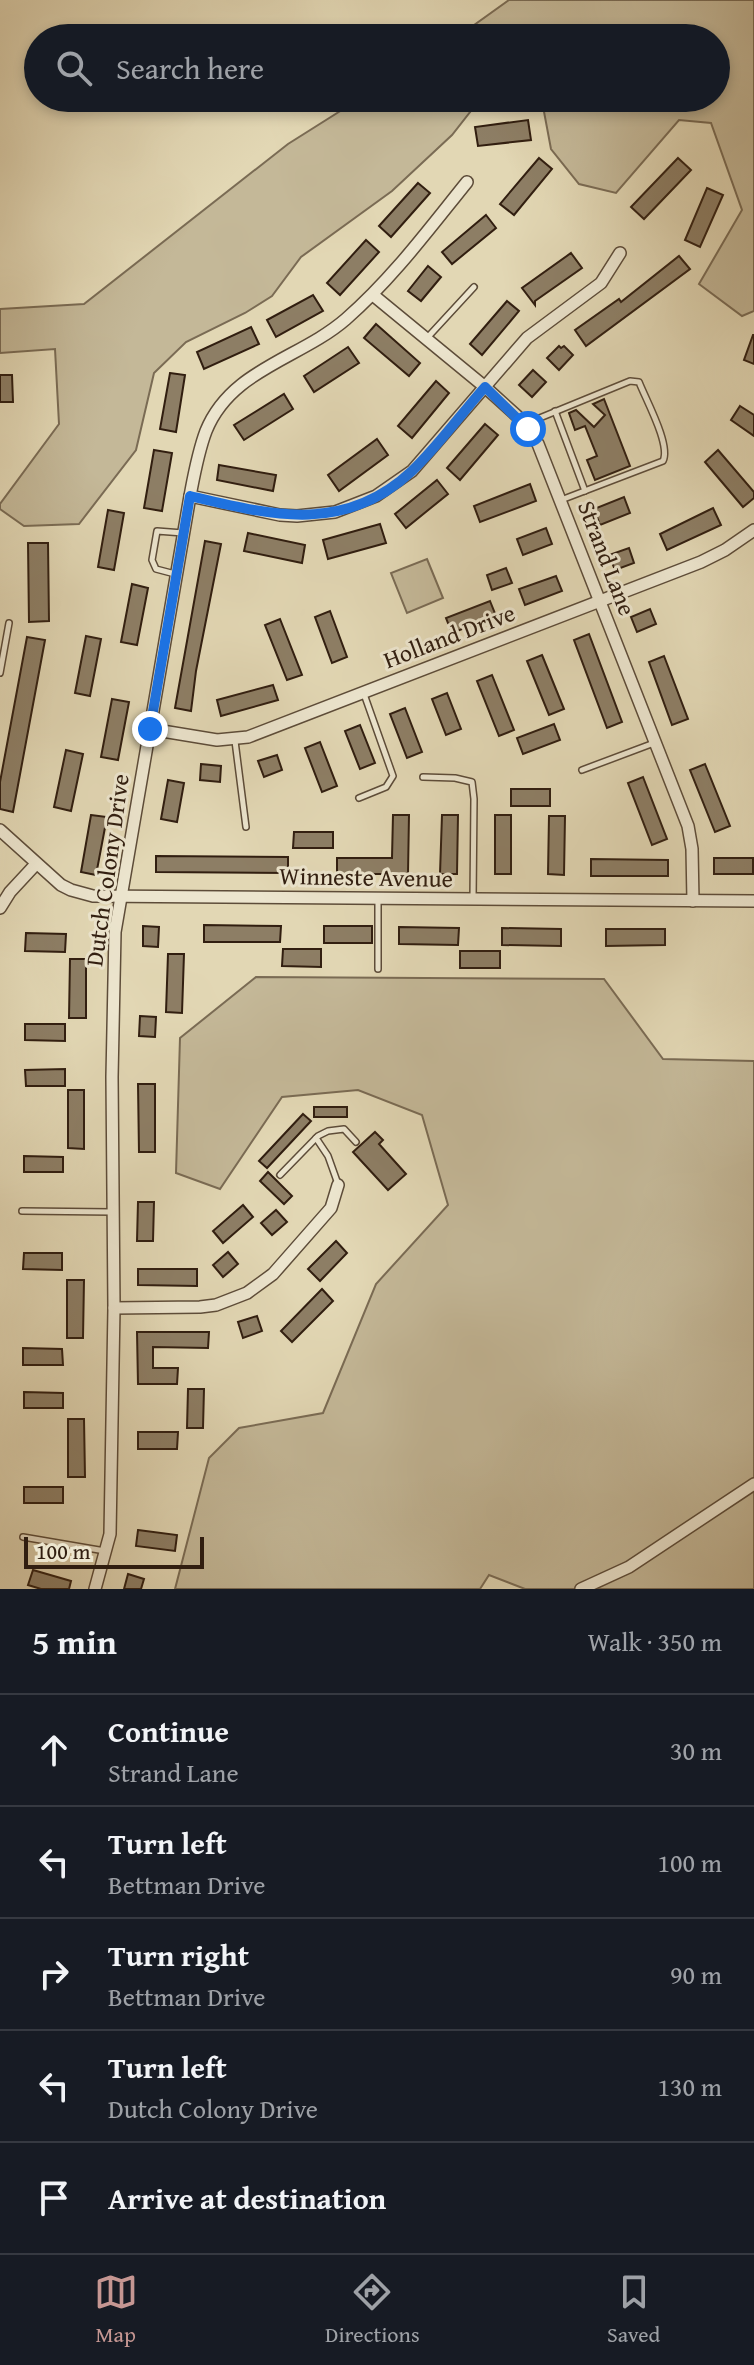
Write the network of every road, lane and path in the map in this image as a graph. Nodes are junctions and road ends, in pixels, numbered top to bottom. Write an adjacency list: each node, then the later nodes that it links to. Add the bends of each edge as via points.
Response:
1 (467, 182): 4 (street, Dutch Colony Drive)
2 (620, 253): 6 (street, via 601,283 527,338)
3 (474, 287): 5 (lane)
4 (373, 295): 5 (street, Strand Lane); 10 (street, Dutch Colony Drive, via 325,335 251,376 225,399 207,428)
5 (427, 339): 6 (street, Strand Lane)
6 (485, 387): 8 (street, Strand Lane); 10 (street, via 412,471 356,505 319,515 280,515)
7 (555, 411): 8 (lane); 9 (lane); 9 (lane, via 635,380 664,441 663,461)
8 (524, 424): 11 (street, Strand Lane)
9 (585, 491): 11 (lane)
10 (190, 496): 13 (street, Dutch Colony Drive)
11 (561, 500): 15 (street, Strand Lane)
12 (754, 530): 15 (street, Holland Drive, via 701,562)
13 (183, 533): 14 (street, Dutch Colony Drive); 14 (lane, via 157,531 152,560 156,569)
14 (176, 574): 19 (street, Dutch Colony Drive)
15 (601, 601): 18 (street, Holland Drive); 21 (street, Strand Lane)
16 (9, 623): 17 (lane)
17 (0, 673)
18 (364, 693): 20 (street, Holland Drive); 24 (lane, via 393,776 386,787)
19 (150, 729): 20 (street, Holland Drive); 28 (street, Dutch Colony Drive)
20 (235, 740): 25 (lane)
21 (655, 742): 22 (lane); 31 (street, Strand Lane, via 688,826)
22 (582, 770)
23 (423, 777): 30 (lane, via 472,782)
24 (359, 798)
25 (246, 827)
26 (0, 830): 27 (street, Winneste Avenue)
27 (36, 864): 28 (street, Winneste Avenue, via 71,890); 33 (street)
28 (122, 897): 29 (street, Winneste Avenue); 40 (street, Dutch Colony Drive, via 114,959)
29 (378, 899): 30 (street, Winneste Avenue); 34 (lane)
30 (473, 900): 31 (street, Winneste Avenue)
31 (693, 901): 32 (street, Winneste Avenue)
32 (754, 901)
33 (0, 908)
34 (378, 969)
35 (316, 1138): 36 (lane, via 344,1129); 37 (lane); 38 (lane)
36 (356, 1142)
37 (280, 1175)
38 (338, 1185): 41 (street, via 331,1208 273,1274 247,1293 200,1307)
39 (22, 1211): 40 (lane)
40 (113, 1212): 41 (street, Dutch Colony Drive)
41 (114, 1308): 44 (street, Dutch Colony Drive)
42 (754, 1484): 46 (street, via 629,1567)
43 (23, 1537): 44 (lane)
44 (106, 1551): 45 (street, Dutch Colony Drive)
45 (95, 1589)
46 (581, 1589)

